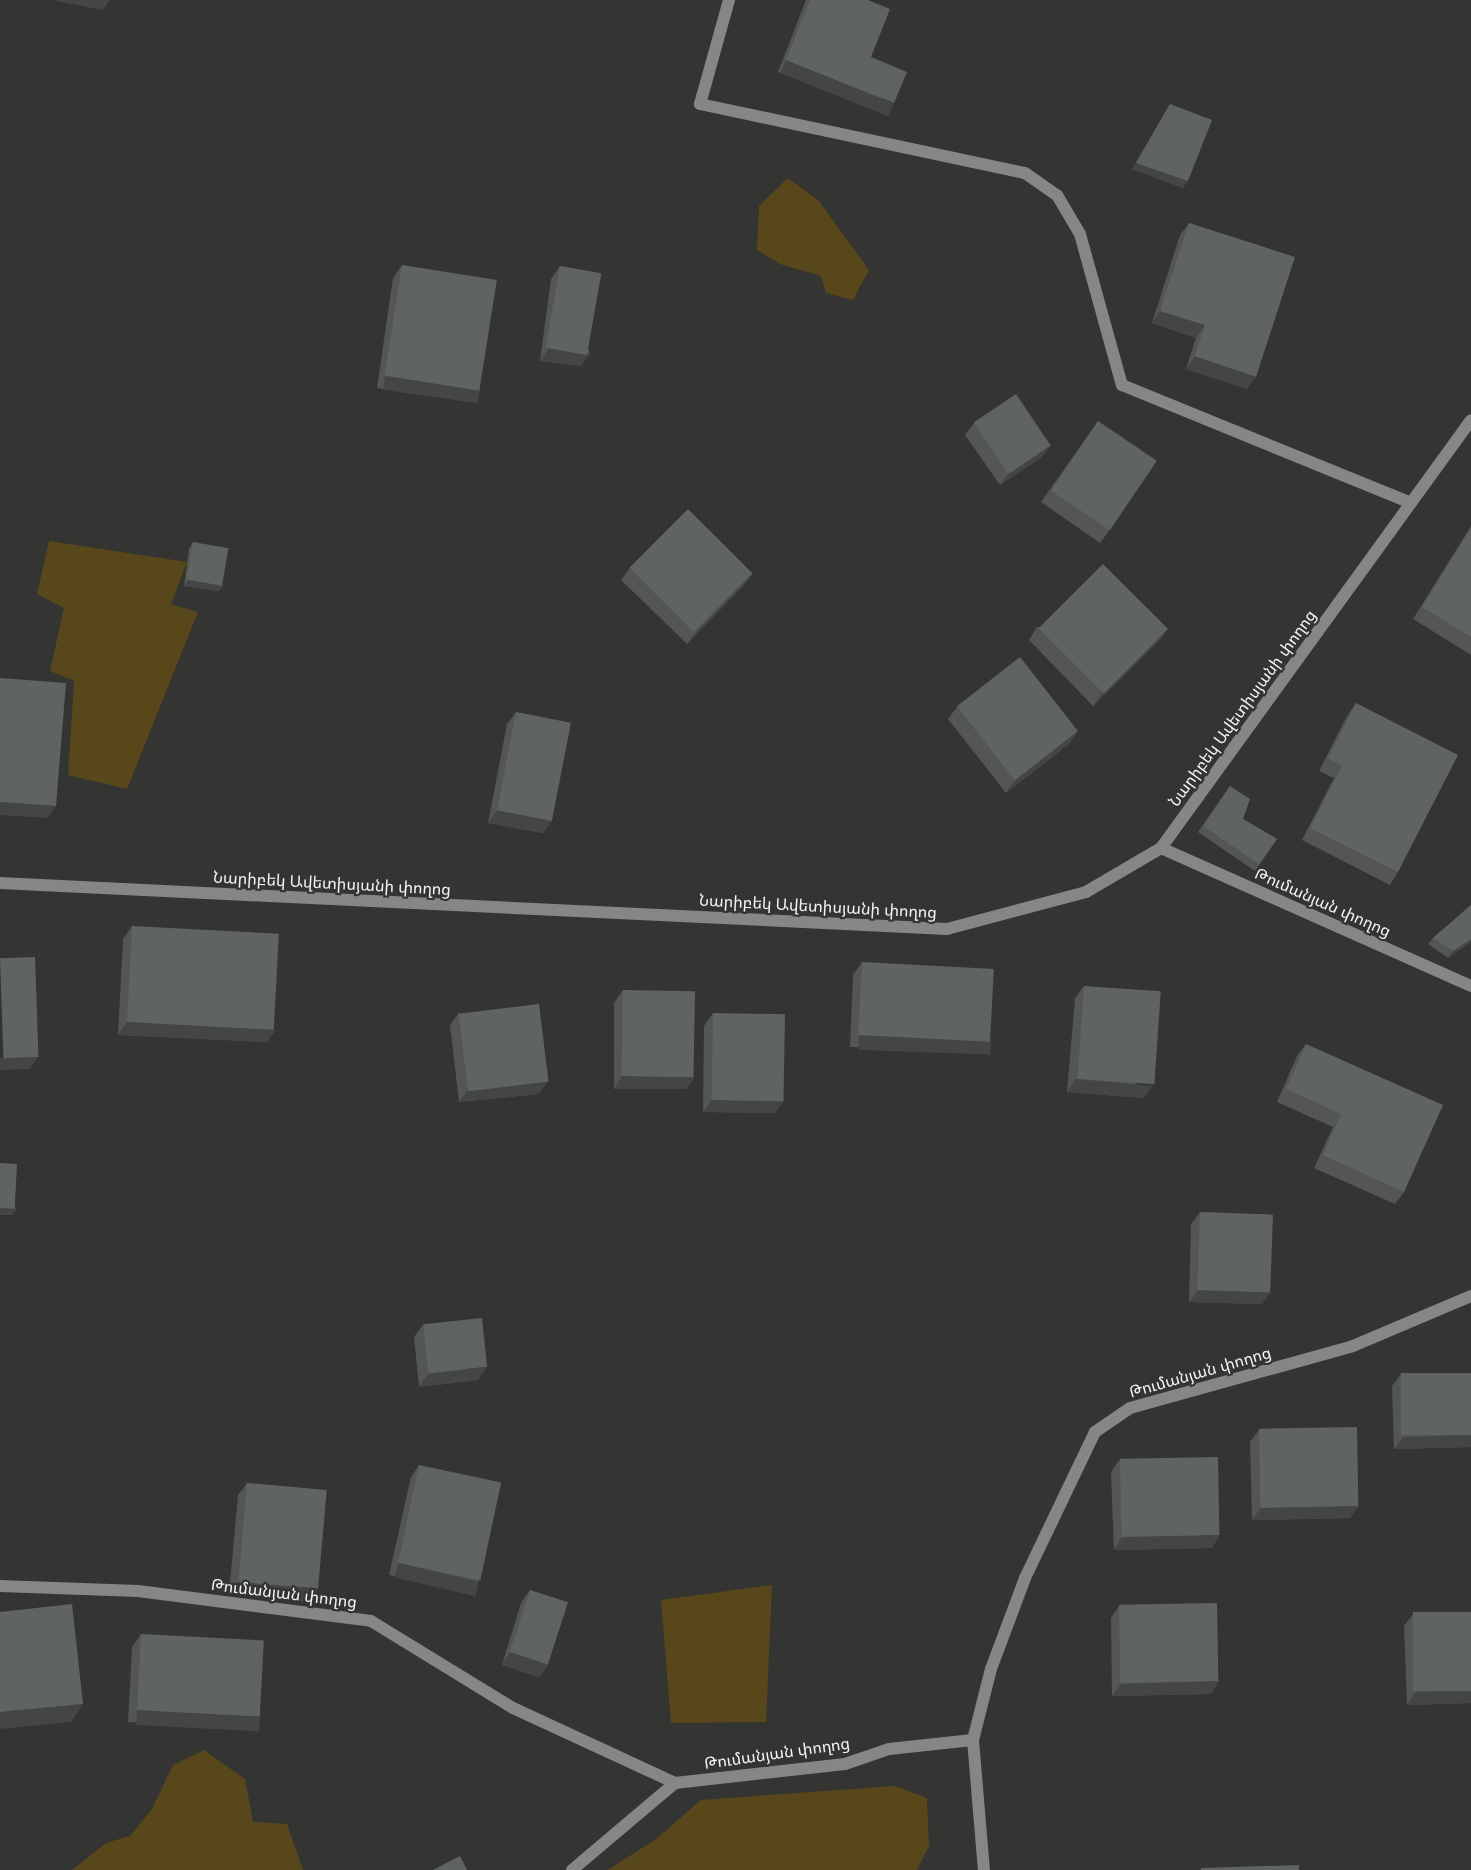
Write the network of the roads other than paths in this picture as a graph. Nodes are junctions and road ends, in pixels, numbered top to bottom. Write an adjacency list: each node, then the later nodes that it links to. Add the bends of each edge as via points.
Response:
1 (729, 0): 3 (street, via 700,104 1025,173 1057,195 1080,234 1122,385)
2 (1471, 420): 3 (street, Նարիբեկ Ավետիսյանի փողոց)
3 (1412, 503): 4 (street, Նարիբեկ Ավետիսյանի փողոց)
4 (1161, 848): 5 (street, Նարիբեկ Ավետիսյանի փողոց, via 1086,892 947,929); 6 (street, Թումանյան փողոց)
5 (0, 883)
6 (1471, 986)
7 (1471, 1296): 9 (street, Թումանյան փողոց, via 1353,1346 1130,1408 1095,1432 1025,1578 991,1669)
8 (0, 1586): 10 (street, Թումանյան փողոց, via 138,1591 371,1621 513,1708)
9 (973, 1740): 10 (street, Թումանյան փողոց, via 889,1749 845,1764); 12 (street)
10 (675, 1783): 11 (street)
11 (572, 1870)
12 (984, 1870)

